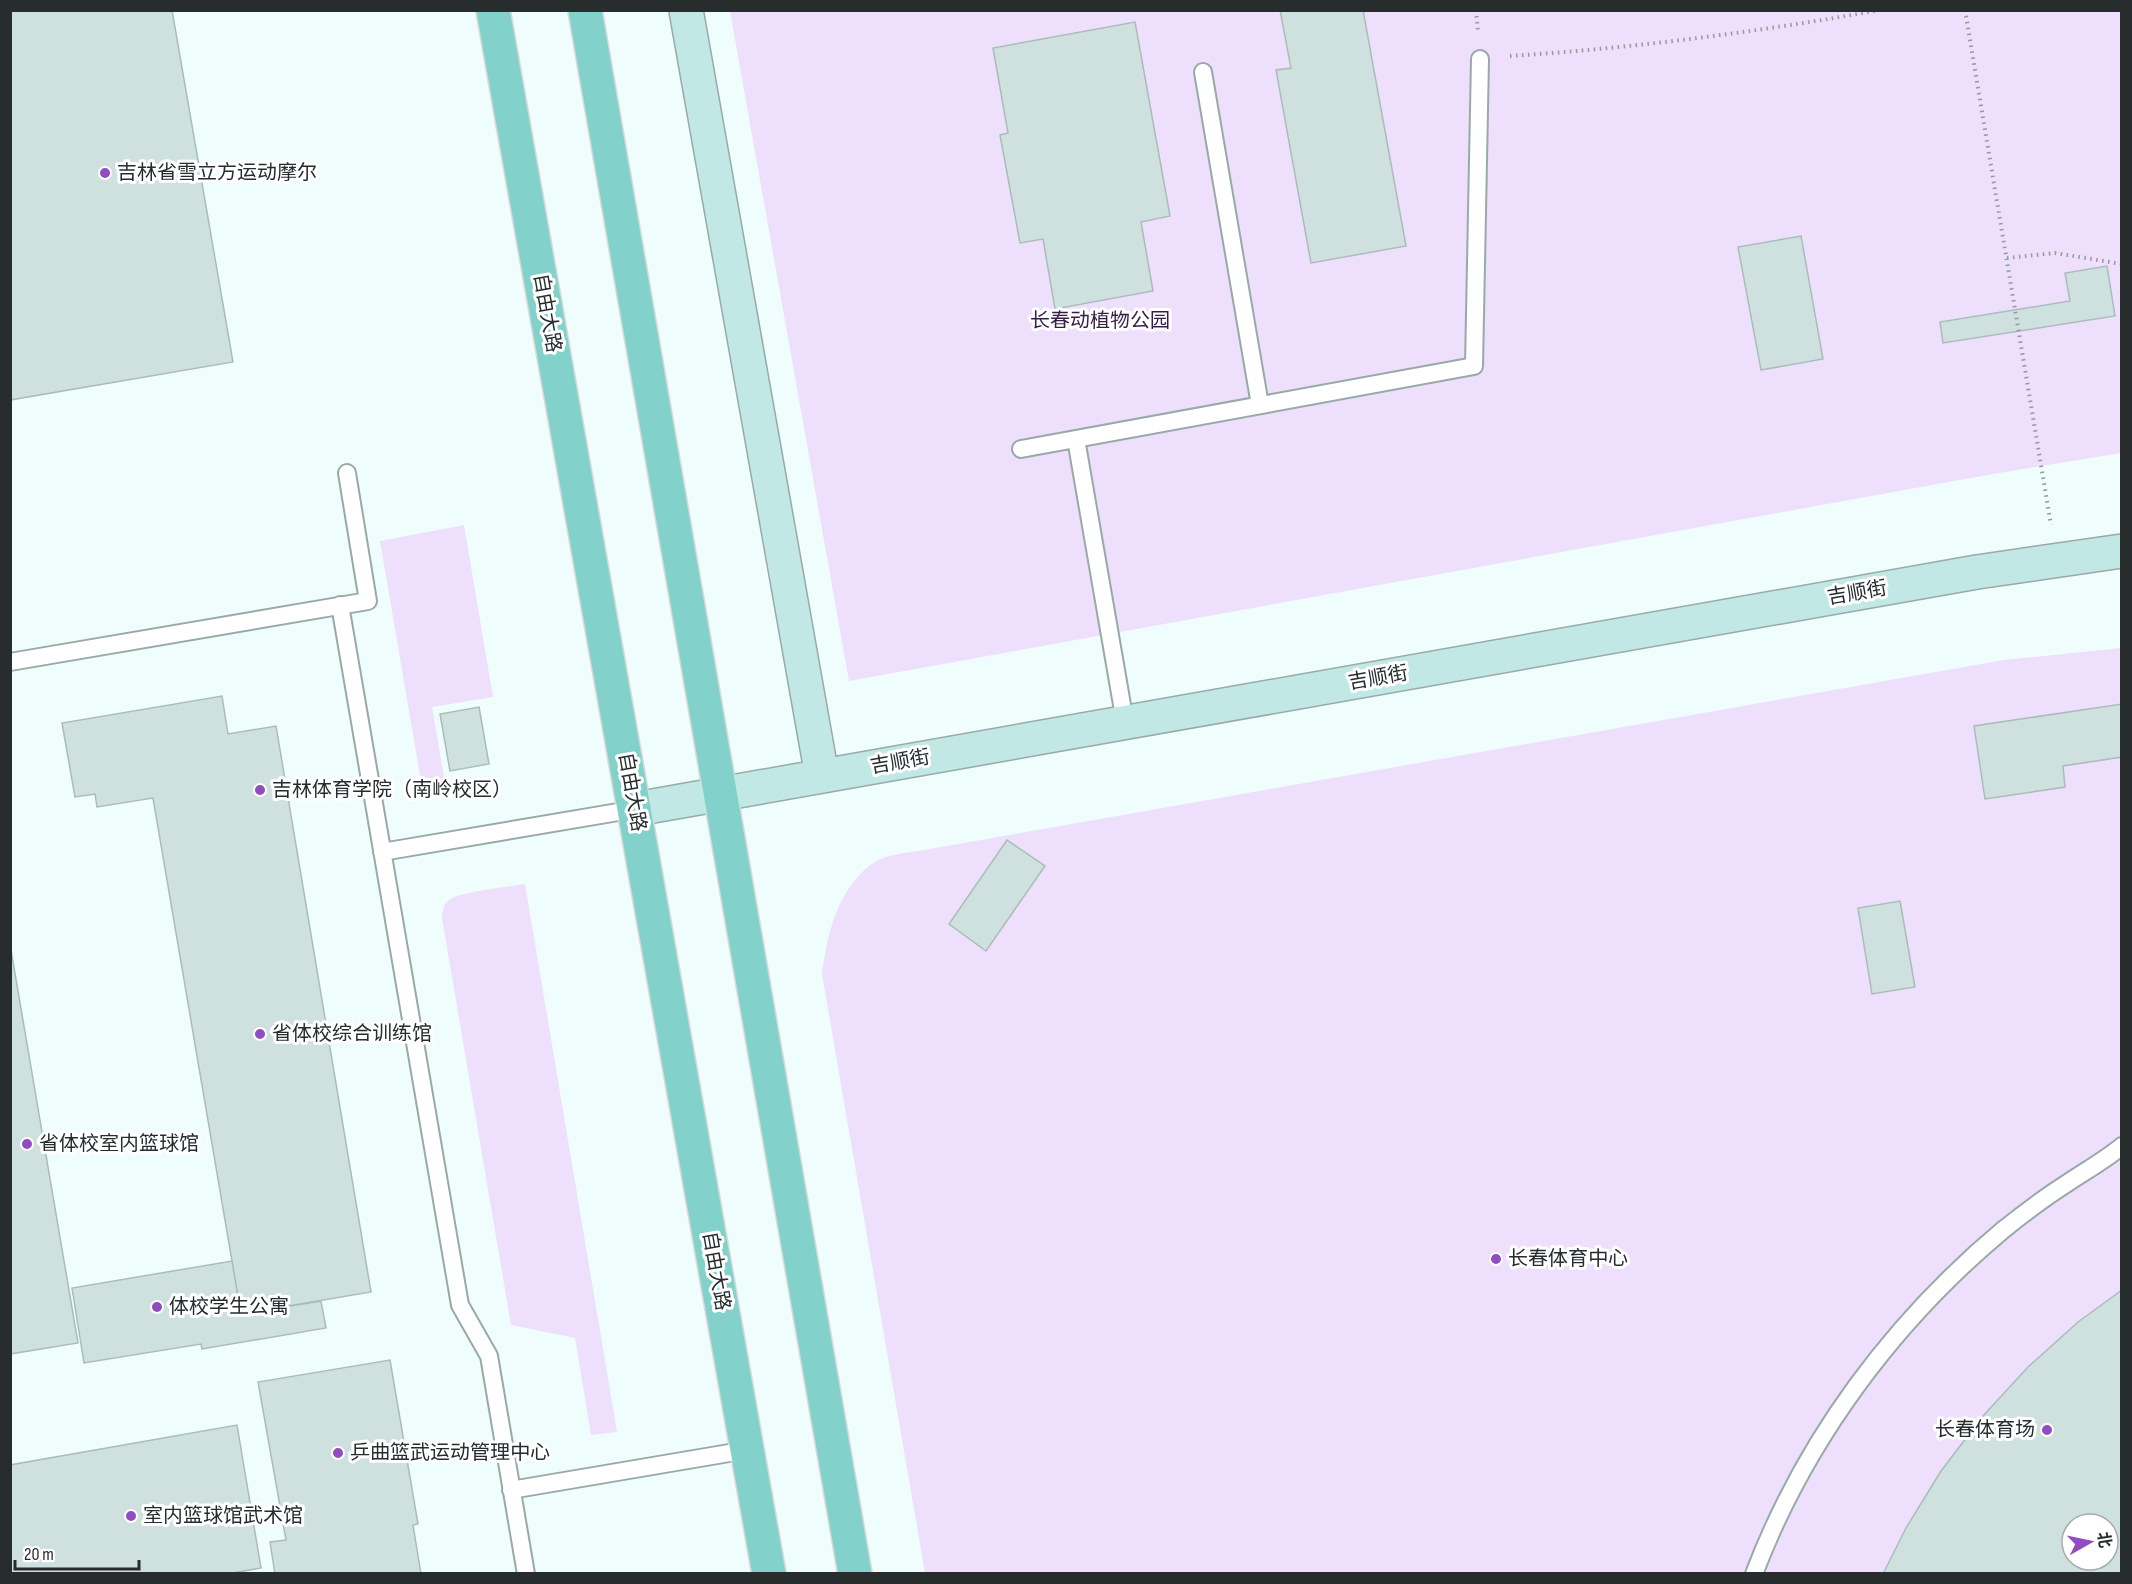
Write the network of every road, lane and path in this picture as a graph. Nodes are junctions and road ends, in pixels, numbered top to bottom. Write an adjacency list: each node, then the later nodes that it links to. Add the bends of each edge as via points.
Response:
1 (493, 10): 22 (main road, 自由大路)
2 (585, 10): 21 (main road)
3 (686, 10): 20 (main road)
4 (1476, 10): 7 (path)
5 (1880, 10): 7 (path, via 1696,38)
6 (1965, 10): 9 (path)
7 (1480, 58): 11 (lane, via 1474,366)
8 (1203, 72): 11 (lane)
9 (2007, 258): 10 (path, via 2055,253); 16 (path)
10 (2121, 264)
11 (1260, 405): 12 (lane)
12 (1076, 439): 13 (lane); 19 (lane)
13 (1021, 449)
14 (347, 473): 17 (lane, via 368,601)
15 (2121, 551): 16 (main road, 吉顺街)
16 (2057, 560): 19 (main road, 吉顺街)
17 (340, 605): 18 (lane); 23 (lane)
18 (10, 662)
19 (1125, 722): 20 (main road, 吉顺街)
20 (822, 776): 21 (main road, 吉顺街)
21 (720, 794): 22 (main road, 吉顺街); 29 (main road)
22 (636, 809): 23 (lane); 25 (main road, 自由大路)
23 (382, 852): 26 (lane, via 460,1305 489,1356)
24 (2121, 1146): 30 (lane, via 2004,1229 1945,1282 1892,1340 1844,1403 1802,1470)
25 (747, 1450): 26 (lane); 28 (main road, 自由大路)
26 (511, 1490): 27 (lane)
27 (526, 1574)
28 (769, 1574)
29 (855, 1574)
30 (1754, 1574)

